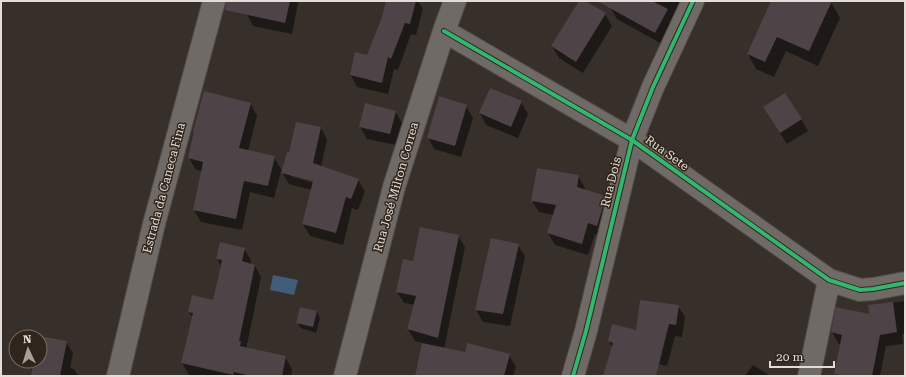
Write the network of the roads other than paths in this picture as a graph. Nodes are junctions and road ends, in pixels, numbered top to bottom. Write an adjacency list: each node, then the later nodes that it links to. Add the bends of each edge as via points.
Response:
1 (214, 1): 8 (street, Estrada da Caneca Fina, via 154,224)
2 (455, 1): 4 (street, Rua José Milton Correa)
3 (693, 1): 5 (street, Rua Dois, via 653,87)
4 (444, 31): 5 (street, Rua Sete); 9 (street, Rua José Milton Correa, via 394,187)
5 (632, 140): 6 (street, Rua Sete); 10 (street, Rua Dois)
6 (829, 280): 7 (street, Rua Sete, via 860,290); 11 (street)
7 (905, 283)
8 (118, 376)
9 (345, 376)
10 (573, 376)
11 (809, 376)

